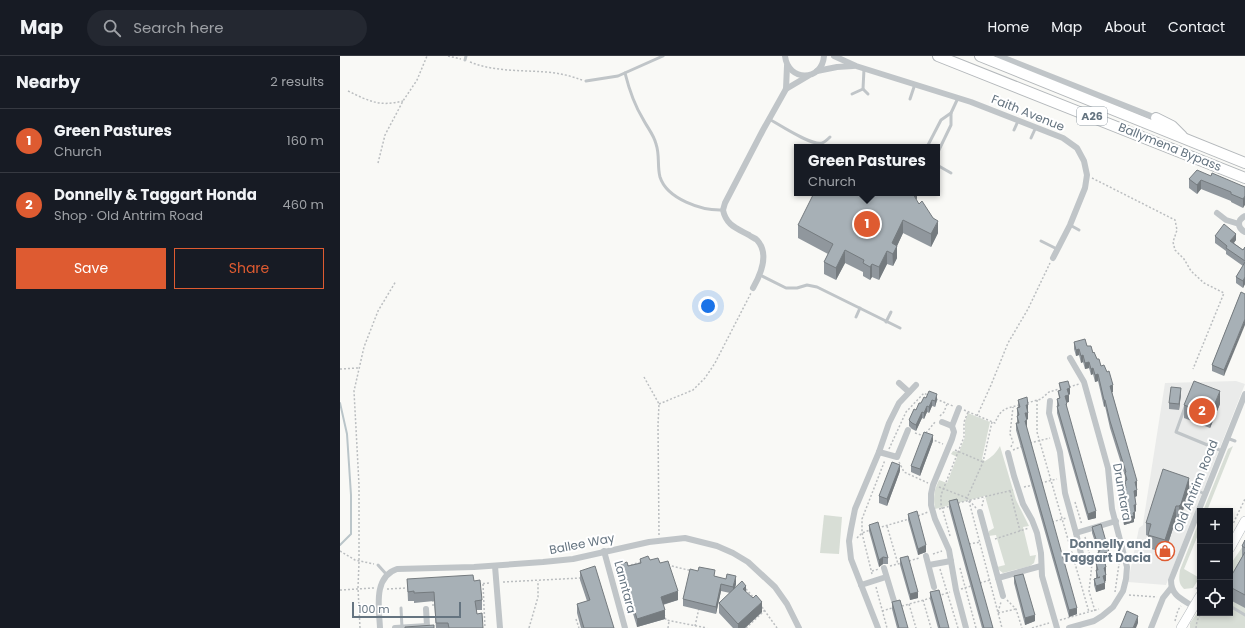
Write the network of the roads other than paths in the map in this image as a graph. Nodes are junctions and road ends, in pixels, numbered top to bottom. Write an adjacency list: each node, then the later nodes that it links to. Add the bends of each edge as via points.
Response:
1 (466, 56): 9 (lane)
2 (663, 56): 13 (lane)
3 (780, 56): 10 (street)
4 (824, 56): 14 (street, via 821,66)
5 (834, 56): 11 (street, Faith Avenue)
6 (938, 56): 39 (highway, Ballymena Bypass / A26)
7 (980, 56): 33 (highway, Ballymena Bypass / A26)
8 (999, 56): 24 (street)
9 (465, 60)
10 (786, 61): 14 (street, via 791,70 800,75); 17 (street)
11 (856, 66): 12 (street, Faith Avenue); 14 (street, Faith Avenue, via 837,67)
12 (864, 68): 16 (street, Faith Avenue); 18 (lane)
13 (625, 73): 15 (lane); 40 (lane, via 642,118 656,143 660,177 664,186 686,202 713,210)
14 (814, 73): 17 (street)
15 (586, 81)
16 (915, 84): 21 (street, Faith Avenue); 22 (lane)
17 (786, 89): 25 (street)
18 (863, 89): 19 (lane); 20 (lane)
19 (852, 94)
20 (868, 94)
21 (958, 98): 23 (lane); 26 (street, Faith Avenue)
22 (910, 99)
23 (951, 113): 34 (lane, via 941,120); 35 (lane, via 951,125)
24 (1156, 118): 33 (highway, via 1172,126)
25 (769, 119): 30 (lane); 40 (street)
26 (1019, 120): 27 (street, Faith Avenue); 29 (lane)
27 (1036, 127): 32 (lane); 44 (street, Faith Avenue, via 1063,138 1077,148 1084,161 1087,175 1085,188)
28 (800, 130): 30 (lane)
29 (1014, 130)
30 (798, 135): 31 (lane, via 821,143)
31 (830, 136)
32 (1030, 138)
33 (1185, 140): 36 (highway, Ballymena Bypass / A26)
34 (929, 144)
35 (940, 148)
36 (1245, 163)
37 (940, 168): 38 (lane)
38 (951, 173)
39 (1245, 178)
40 (723, 210): 50 (street, via 729,224 757,240 763,251 764,262)
41 (1217, 213): 43 (street, via 1226,220)
42 (1245, 216): 43 (street)
43 (1239, 224): 46 (street, via 1240,229)
44 (1070, 225): 45 (lane); 48 (street, Faith Avenue)
45 (1079, 230)
46 (1245, 232)
47 (1041, 241): 48 (lane)
48 (1057, 249): 49 (street, Faith Avenue)
49 (1053, 258)
50 (760, 275): 51 (street); 52 (lane, via 786,288 807,285 817,287)
51 (753, 288)
52 (860, 308): 54 (lane); 55 (lane)
53 (891, 312): 55 (lane)
54 (856, 317)
55 (886, 322): 56 (lane)
56 (900, 328)
57 (1070, 358): 76 (street, Drumtara, via 1084,382 1108,468 1111,503)
58 (899, 383): 60 (street)
59 (916, 386): 60 (street)
60 (909, 392): 71 (street, via 893,414)
61 (1245, 394): 68 (street, Old Antrim Road)
62 (1050, 401): 78 (street, via 1049,413 1061,455 1065,493)
63 (1186, 403): 70 (lane, via 1176,432)
64 (959, 408): 66 (street)
65 (942, 422): 66 (street)
66 (952, 426): 83 (street, via 954,432 931,494 932,510)
67 (908, 430): 71 (street, via 897,457)
68 (1227, 438): 69 (lane); 70 (street, Old Antrim Road)
69 (1235, 441)
70 (1222, 451): 74 (street, Old Antrim Road)
71 (879, 452): 92 (street, via 857,505 850,535 851,559)
72 (1008, 453): 87 (street, via 1023,504 1037,533)
73 (1180, 484): 74 (lane)
74 (1205, 494): 94 (street, Old Antrim Road, via 1171,580)
75 (980, 512): 91 (street)
76 (1116, 521): 78 (street); 113 (street, Drumtara, via 1127,573 1123,591 1117,602 1102,616)
77 (1245, 521): 79 (main road)
78 (1076, 533): 82 (street)
79 (1232, 544)
80 (604, 551): 86 (street, Ballee Way, via 573,559); 109 (street, Lanntara); 110 (street, Ballee Way, via 685,538 725,549 745,560 765,576 787,604)
81 (926, 556): 85 (street)
82 (1082, 558)
83 (951, 560): 85 (street); 112 (street)
84 (378, 565): 89 (lane)
85 (929, 565): 93 (street)
86 (495, 566): 89 (street, Ballee Way, via 402,568); 108 (street)
87 (1041, 566): 91 (street); 103 (street)
88 (884, 568): 90 (street)
89 (387, 575): 105 (street, via 380,589)
90 (886, 576): 92 (street); 96 (street)
91 (998, 578): 95 (street)
92 (861, 585): 111 (street)
93 (934, 587)
94 (1171, 588): 98 (street, via 1177,596); 114 (street, Old Antrim Road, via 1163,598)
95 (1003, 596)
96 (894, 601)
97 (1197, 602): 98 (main road)
98 (1194, 607): 104 (main road)
99 (402, 608): 107 (lane)
100 (1233, 608): 102 (lane)
101 (426, 609): 107 (street, via 427,626)
102 (1245, 615)
103 (1056, 625)
104 (1178, 625)
105 (380, 628)
106 (395, 628): 107 (street)
107 (402, 628)
108 (500, 628)
109 (624, 628)
110 (799, 628)
111 (878, 628)
112 (966, 628)
113 (1069, 628)
114 (1151, 628)

